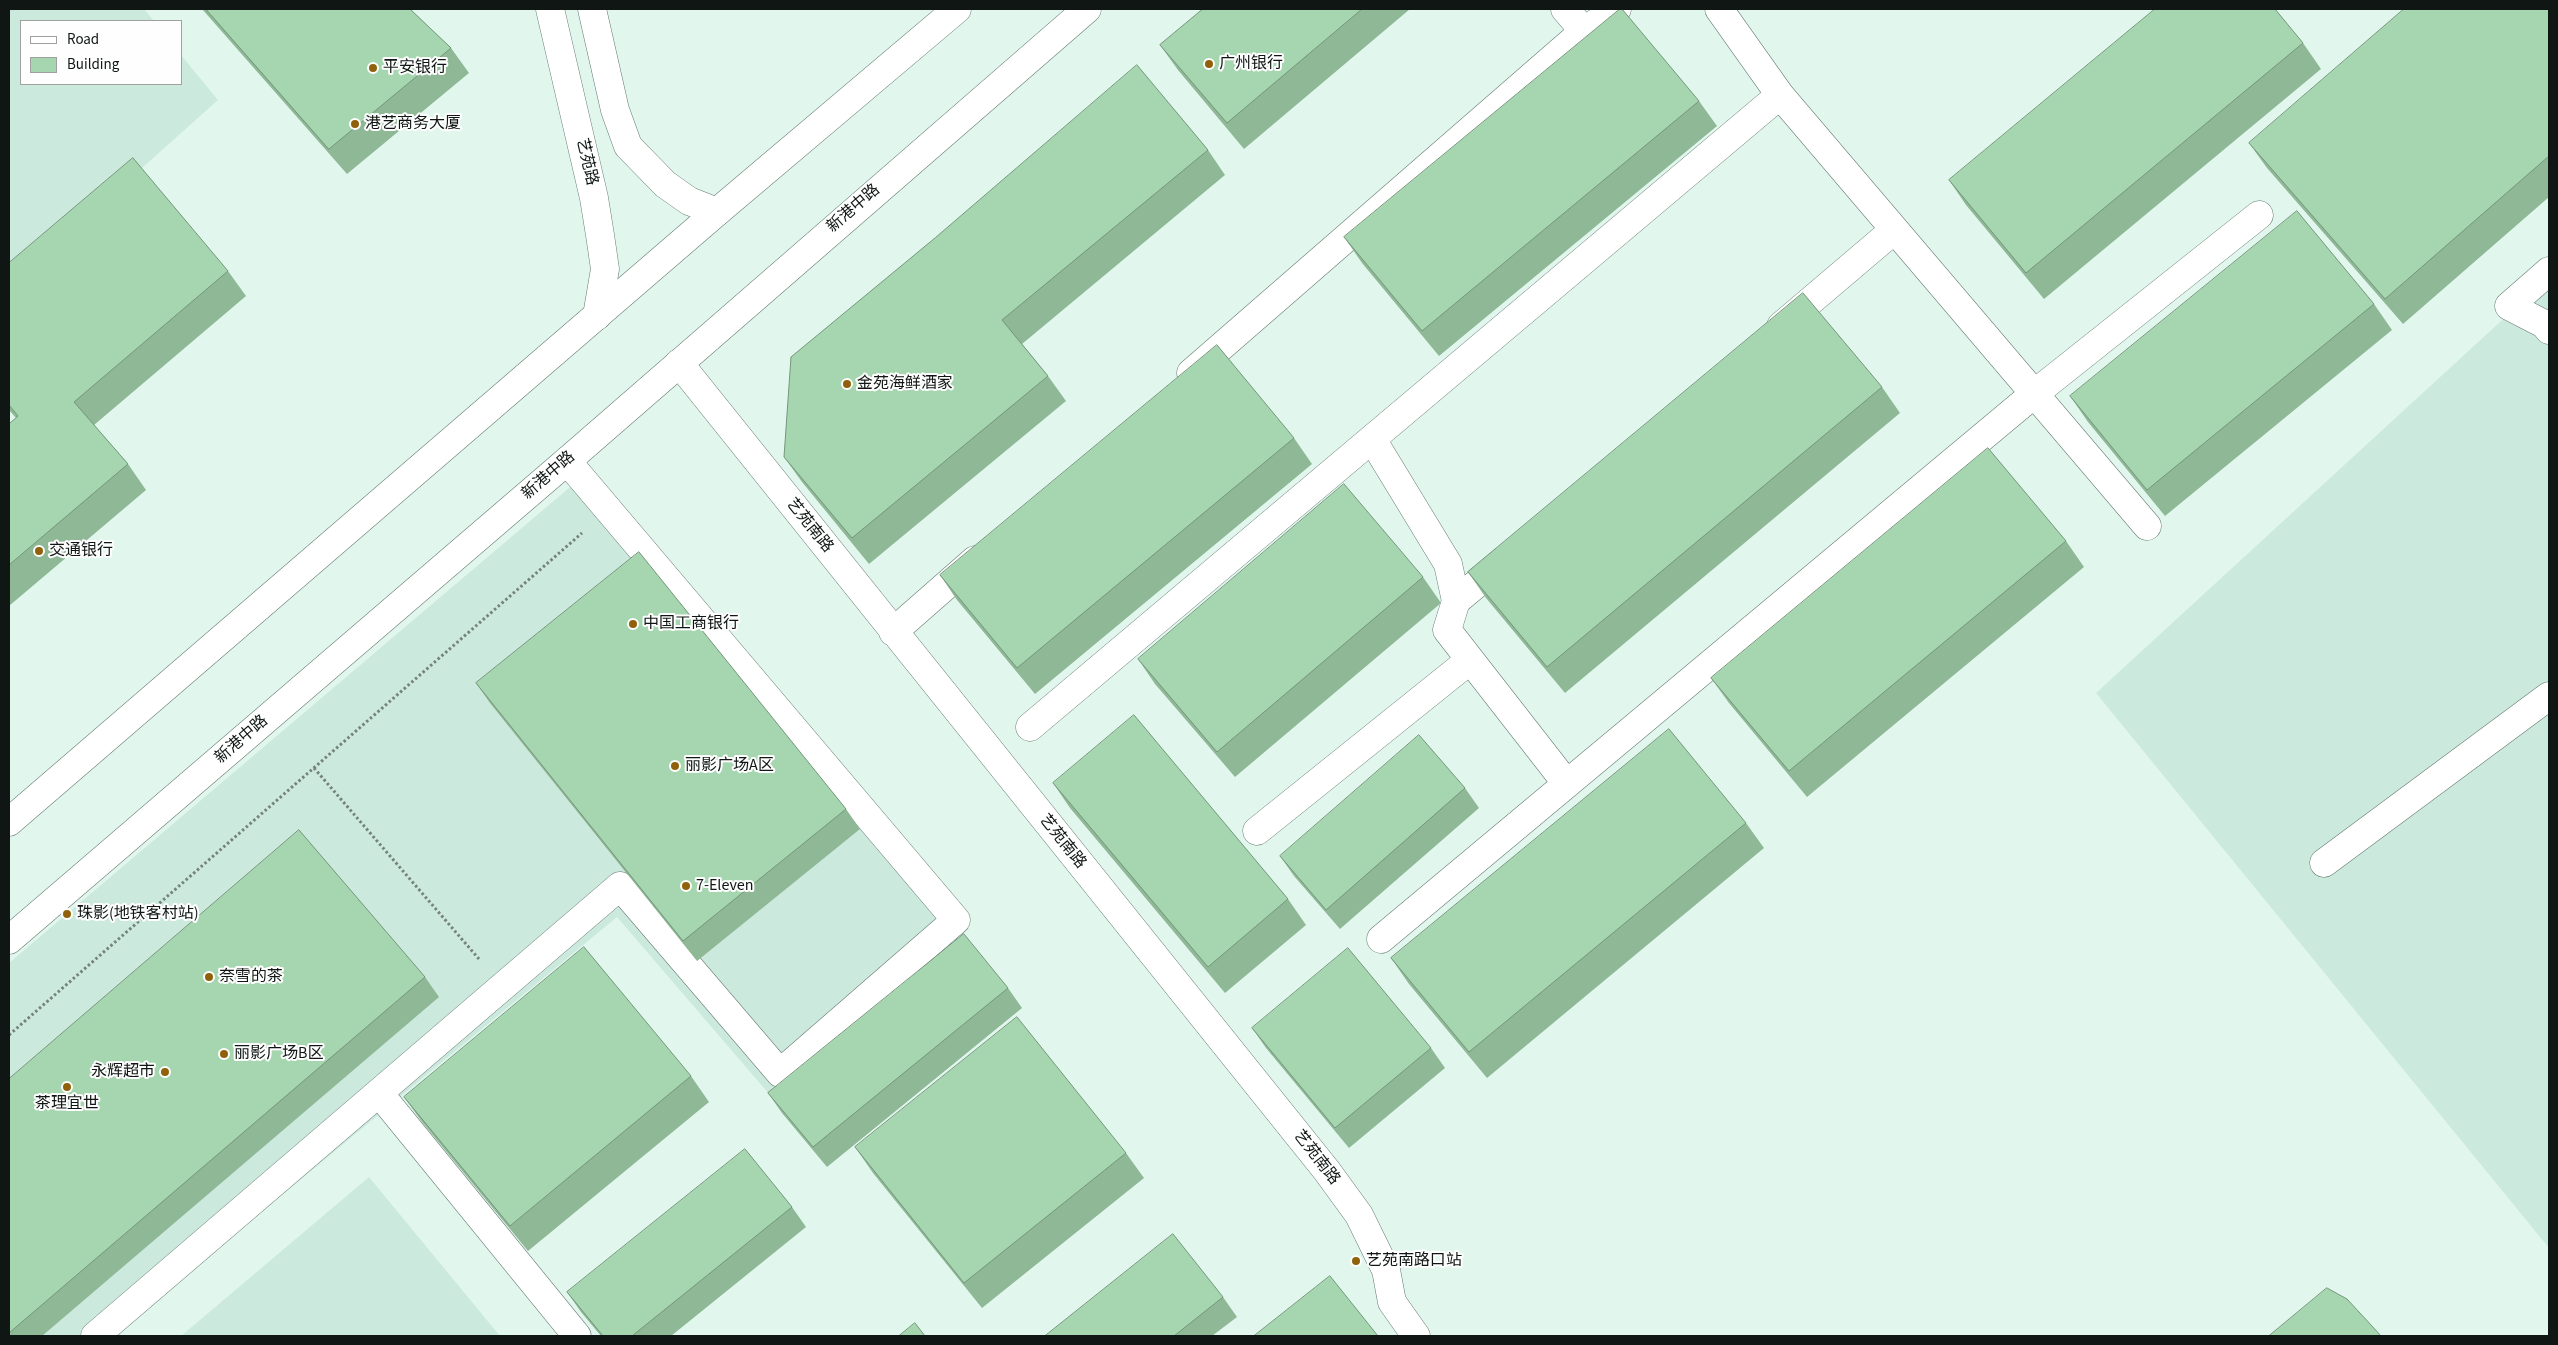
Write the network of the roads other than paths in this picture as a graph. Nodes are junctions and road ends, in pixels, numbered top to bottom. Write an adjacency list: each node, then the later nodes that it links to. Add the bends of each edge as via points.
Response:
1 (550, 9): 14 (main road, 艺苑路, via 600,235 605,269)
2 (592, 9): 10 (main road, via 614,110 628,146 665,184 689,201)
3 (957, 9): 10 (main road)
4 (1087, 9): 17 (main road, 新港中路)
5 (1565, 9): 8 (main road)
6 (1617, 9): 8 (main road)
7 (1719, 9): 9 (main road)
8 (1584, 31): 18 (main road)
9 (1780, 95): 12 (main road); 20 (main road)
10 (717, 212): 14 (main road)
11 (2259, 215): 19 (main road)
12 (1894, 230): 16 (main road); 19 (main road)
13 (2549, 271): 15 (main road, via 2509,306 2544,324)
14 (597, 316): 31 (main road)
15 (2549, 330)
16 (1758, 345)
17 (679, 363): 21 (main road, 新港中路); 26 (main road, 艺苑南路)
18 (1171, 390)
19 (2034, 394): 22 (main road); 30 (main road)
20 (1372, 439): 25 (main road, via 1448,564); 29 (main road)
21 (567, 461): 35 (main road, 新港中路); 36 (main road, via 956,920 780,1073 620,886)
22 (2147, 526)
23 (1524, 543): 25 (main road)
24 (991, 547): 26 (main road)
25 (1456, 601): 27 (main road, via 1447,630)
26 (893, 632): 39 (main road, 艺苑南路, via 1327,1171 1359,1215 1386,1270 1392,1302)
27 (1470, 660): 30 (main road); 32 (main road)
28 (2549, 696): 33 (main road)
29 (1030, 728)
30 (1567, 784): 34 (main road)
31 (9, 822)
32 (1257, 831)
33 (2324, 863)
34 (1381, 939)
35 (9, 940)
36 (379, 1093): 37 (main road); 38 (main road)
37 (95, 1336)
38 (577, 1336)
39 (1416, 1336)

